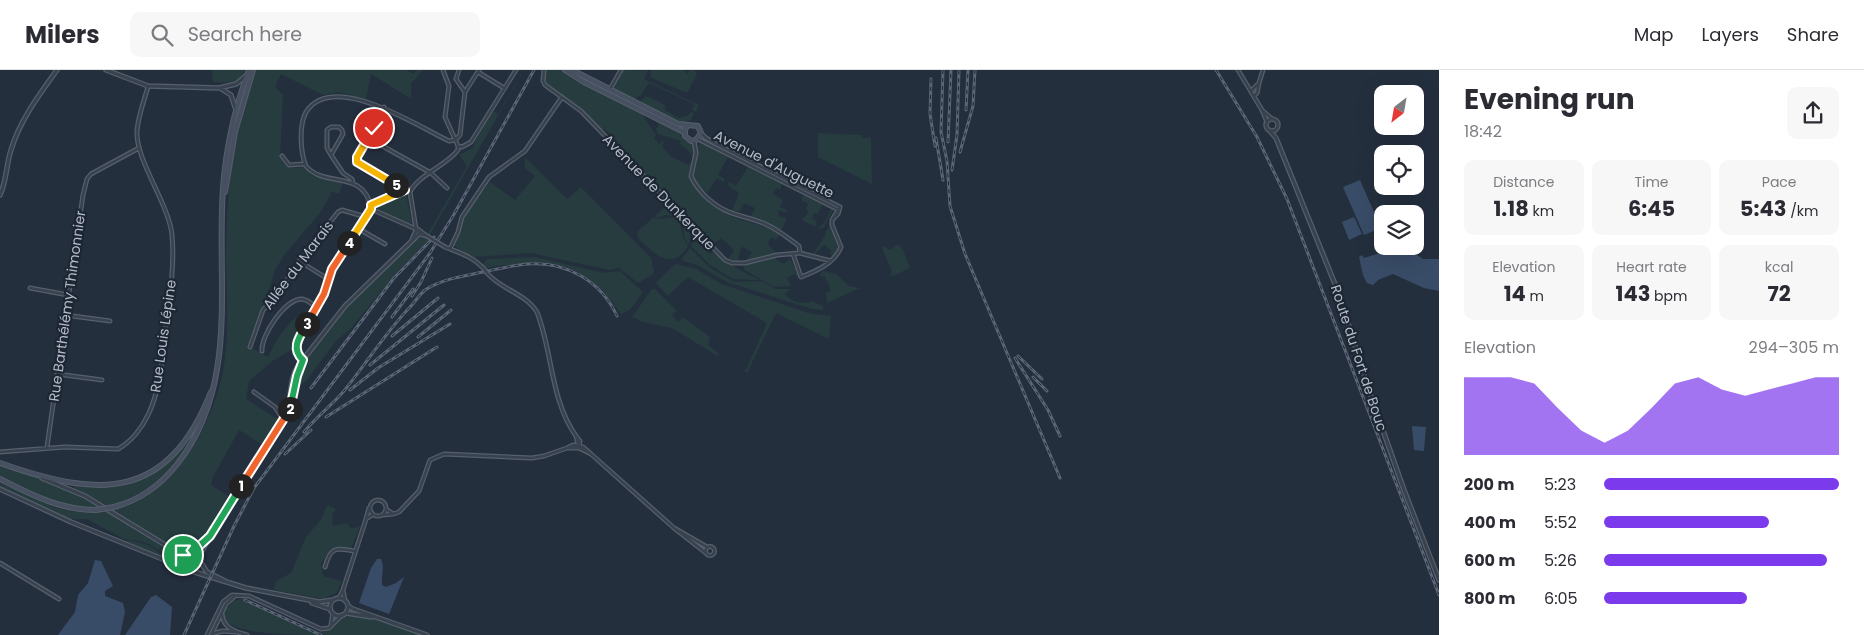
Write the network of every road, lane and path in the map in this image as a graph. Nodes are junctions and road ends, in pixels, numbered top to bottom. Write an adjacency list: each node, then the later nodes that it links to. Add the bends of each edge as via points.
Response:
1 (57, 70): 52 (street, via 21,122 10,151)
2 (106, 70): 18 (street)
3 (253, 70): 56 (main road, via 235,132)
4 (443, 70): 16 (street)
5 (458, 70): 15 (street)
6 (516, 70): 20 (street)
7 (544, 70): 25 (street, Avenue de Dunkerque, via 544,84)
8 (565, 70): 36 (main road)
9 (572, 70): 22 (main road)
10 (621, 70): 22 (street)
11 (1238, 70): 21 (street)
12 (1263, 70): 17 (street)
13 (478, 71): 20 (street); 23 (street)
14 (249, 72): 19 (street, via 236,84); 28 (main road)
15 (456, 79): 16 (street); 23 (street)
16 (448, 80): 40 (street, via 445,117)
17 (1259, 83): 21 (street); 24 (street)
18 (148, 86): 19 (street); 43 (street, Rue Louis Lépine, via 137,132)
19 (219, 88): 28 (street, via 233,99)
20 (504, 88): 42 (street, via 471,142)
21 (1250, 90): 24 (street)
22 (610, 91): 32 (main road)
23 (465, 92): 40 (street, via 460,135)
24 (1254, 96): 27 (street)
25 (562, 97): 61 (street, via 528,147 489,177 462,217); 63 (street, Avenue de Dunkerque, via 581,111 725,260 744,263)
26 (384, 107): 33 (street); 40 (street, via 449,141); 46 (street, via 338,95 315,102 302,125)
27 (1262, 110): 29 (street); 31 (street)
28 (236, 113): 56 (main road, via 225,168)
29 (1272, 119): 31 (street); 34 (street, via 1278,123)
30 (362, 121): 33 (street)
31 (1267, 122): 35 (street)
32 (688, 126): 36 (main road); 37 (main road, via 698,126)
33 (374, 128): 38 (street)
34 (1276, 129): 35 (street); 39 (street, Route du Fort de Bouc)
35 (1270, 130): 39 (street, Route du Fort de Bouc)
36 (684, 132): 41 (main road, via 686,138)
37 (701, 133): 41 (main road); 55 (street, Avenue d'Auguette)
38 (368, 138): 47 (street); 50 (street, via 357,157 358,164)
39 (1276, 138): 105 (street, Route du Fort de Bouc, via 1339,294 1394,462)
40 (455, 140): 42 (street)
41 (696, 140): 55 (street, Avenue d'Auguette); 62 (street, via 691,169 696,185 718,207 764,223 799,246)
42 (460, 146): 47 (street, via 461,150)
43 (139, 148): 70 (street, Rue Barthélémy Thimonnier, via 96,170 87,179); 83 (street, Rue Louis Lépine, via 172,233 173,286 159,379 151,407 138,430 118,449)
44 (331, 155): 44 (street, via 343,134 342,130 331,126 326,130); 48 (street)
45 (282, 156): 46 (street, via 288,165)
46 (305, 164): 48 (street, via 316,176)
47 (431, 173): 49 (street); 51 (street)
48 (353, 183): 53 (street, via 365,193)
49 (447, 188)
50 (405, 190): 51 (street); 53 (street)
51 (410, 192): 59 (street)
52 (0, 195)
53 (371, 205): 54 (street)
54 (371, 209): 57 (street); 59 (street)
55 (839, 209): 66 (street, via 832,225 841,247)
56 (222, 214): 79 (main road, via 222,325)
57 (366, 217): 58 (street); 65 (street, Allée du Marais, via 342,210 338,212)
58 (359, 229): 60 (street); 68 (street)
59 (418, 232): 61 (street, bridge); 76 (street, via 345,306)
60 (385, 244)
61 (450, 249): 82 (street, bridge, via 478,262 492,279 527,301 537,312 559,404)
62 (800, 253): 63 (street, Avenue de Dunkerque); 64 (street)
63 (793, 254): 67 (street, via 801,277)
64 (822, 259): 66 (street); 67 (street)
65 (300, 261): 68 (street); 74 (street, Allée du Marais, via 263,310)
66 (831, 261): 67 (street)
67 (823, 267)
68 (329, 279): 71 (street)
69 (30, 288): 70 (street)
70 (68, 296): 72 (street, Rue Barthélémy Thimonnier)
71 (316, 307): 75 (street, via 305,300 292,303 271,324); 76 (street, via 296,345)
72 (66, 315): 73 (street); 77 (street, Rue Barthélémy Thimonnier)
73 (110, 321)
74 (250, 347)
75 (262, 350)
76 (303, 360): 81 (street, via 294,375 290,402)
77 (57, 374): 78 (street); 83 (street, Rue Barthélémy Thimonnier)
78 (102, 380)
79 (216, 381): 86 (main road, via 189,437 168,460 143,476 118,484 92,486); 87 (main road, bridge, via 209,408 188,450 162,482 130,502 96,510 71,509 52,504)
80 (254, 392): 81 (street, via 275,407)
81 (283, 419): 96 (street)
82 (579, 446): 91 (street, via 532,458 438,455 428,463 419,491); 95 (street)
83 (47, 447): 84 (street)
84 (0, 452)
85 (0, 464): 86 (main road)
86 (23, 470): 98 (street, via 85,496 167,546)
87 (0, 479)
88 (0, 488): 104 (street)
89 (370, 507): 90 (street, via 374,501 379,501); 92 (street); 94 (street)
90 (385, 508): 91 (street); 93 (street)
91 (393, 514): 93 (street)
92 (374, 515): 93 (street); 94 (street)
93 (381, 515)
94 (366, 519): 99 (street)
95 (674, 528): 97 (street); 100 (street)
96 (210, 536): 98 (street); 101 (street)
97 (707, 547): 100 (street); 100 (street, via 713,547 714,552)
98 (190, 551): 101 (street); 104 (street, via 182,558)
99 (354, 551): 103 (street, via 340,548 332,551); 107 (street)
100 (706, 553)
101 (199, 558): 104 (street, via 195,567); 106 (street, via 207,572)
102 (0, 563): 111 (street)
103 (325, 567)
104 (186, 568): 106 (street)
105 (1439, 580)
106 (233, 585): 109 (street)
107 (343, 590): 110 (street); 113 (street)
108 (239, 595): 116 (street, via 229,601); 120 (street, via 232,595 226,600); 122 (street, via 249,596 321,629)
109 (298, 598): 112 (street, via 319,602); 115 (street)
110 (339, 598): 112 (street); 113 (street)
111 (59, 599)
112 (333, 600): 115 (street)
113 (346, 600): 114 (street)
114 (348, 606): 118 (street); 119 (street)
115 (330, 609): 117 (street)
116 (222, 612): 120 (street); 121 (street)
117 (333, 613): 118 (street); 122 (street)
118 (344, 614): 119 (street); 122 (street)
119 (376, 618): 128 (street)
120 (215, 624): 121 (street); 123 (street); 125 (street); 126 (street)
121 (225, 624): 124 (street)
122 (331, 626)
123 (222, 631): 124 (street); 126 (street)
124 (238, 633): 127 (street)
125 (207, 635)
126 (211, 635)
127 (247, 635)
128 (427, 635)

